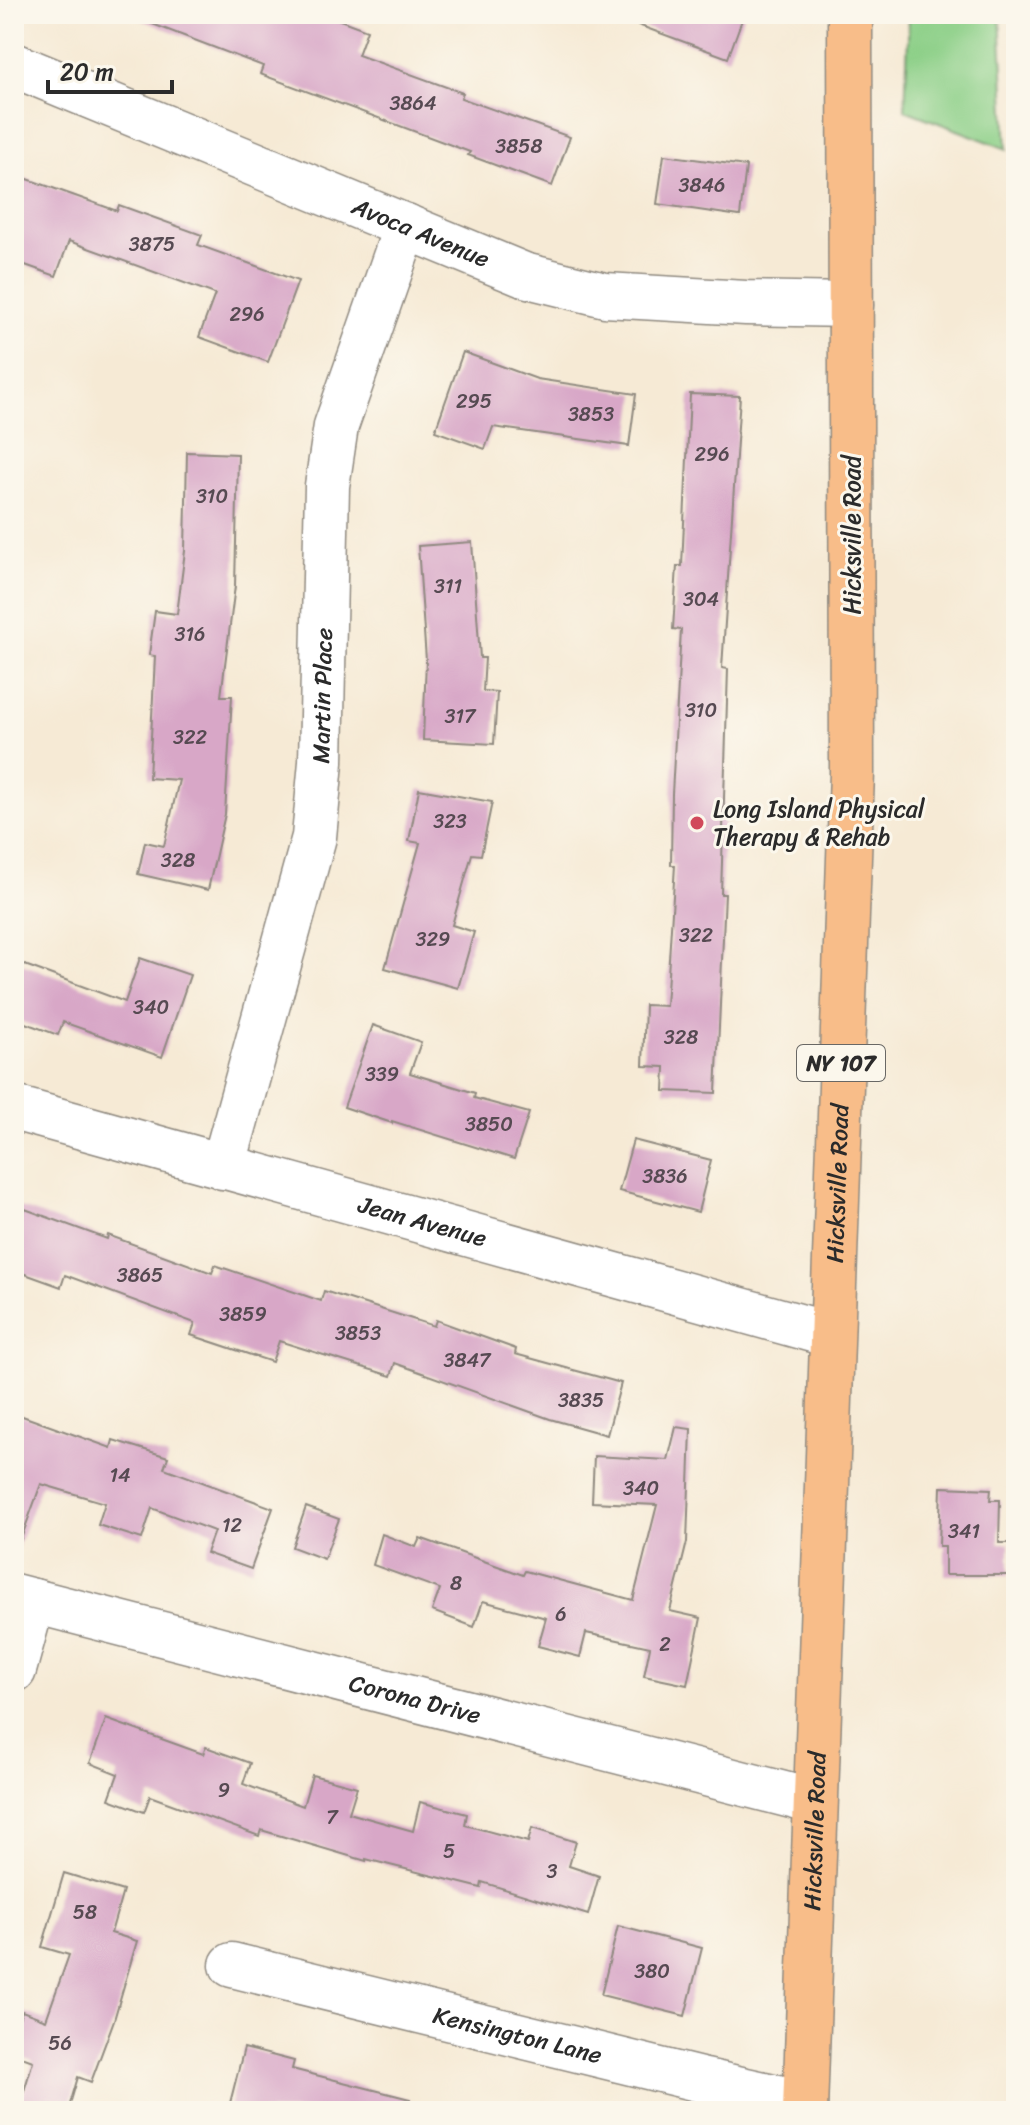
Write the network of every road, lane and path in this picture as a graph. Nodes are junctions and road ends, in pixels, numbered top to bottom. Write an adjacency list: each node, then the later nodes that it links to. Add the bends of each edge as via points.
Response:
1 (850, 14): 4 (main road, Hicksville Road / NY 107)
2 (14, 65): 3 (street, Avoca Avenue)
3 (406, 226): 4 (street, Avoca Avenue, via 524,275 605,295); 6 (street, Martin Place, via 336,426 327,486 321,762 314,837)
4 (851, 305): 7 (main road, Hicksville Road / NY 107, via 852,773)
5 (14, 1108): 6 (street, Jean Avenue)
6 (223, 1167): 7 (street, Jean Avenue)
7 (831, 1335): 10 (main road, Hicksville Road / NY 107)
8 (23, 1599): 9 (street); 10 (street, Corona Drive)
9 (14, 1670)
10 (815, 1802): 12 (main road, Hicksville Road / NY 107)
11 (232, 1965): 12 (street, Kensington Lane)
12 (805, 2107)

